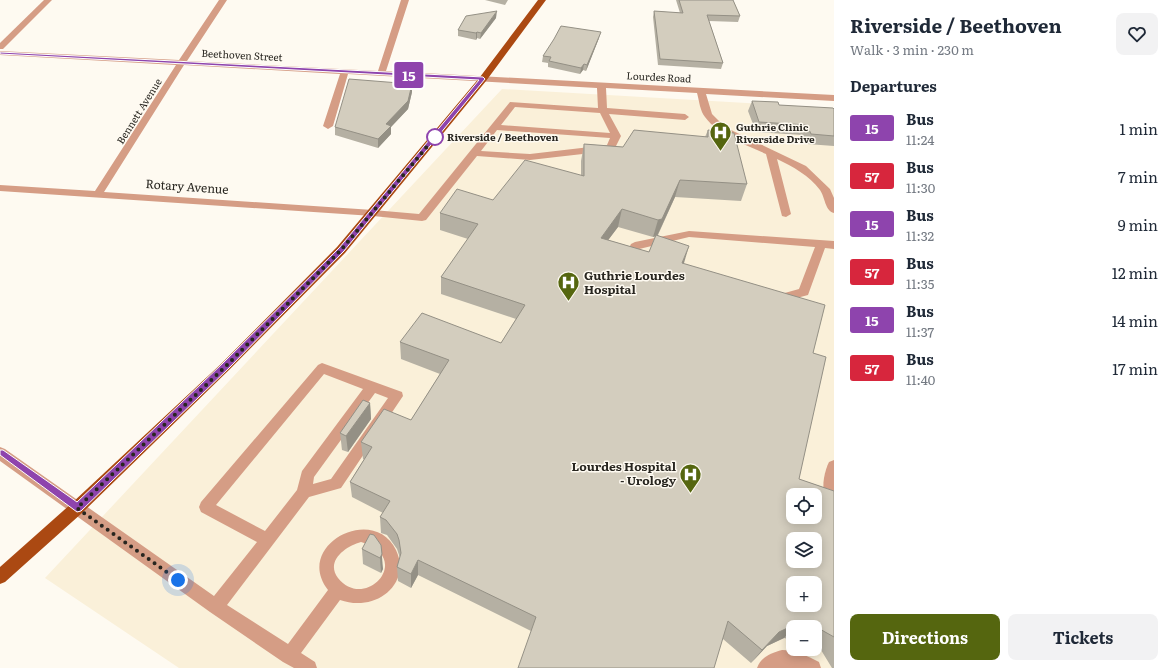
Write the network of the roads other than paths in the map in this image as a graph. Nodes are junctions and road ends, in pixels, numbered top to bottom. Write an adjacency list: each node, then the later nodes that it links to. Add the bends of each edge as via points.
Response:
1 (48, 0): 5 (street)
2 (223, 0): 7 (street, Bennett Avenue)
3 (405, 0): 9 (street)
4 (542, 0): 10 (main road)
5 (0, 47)
6 (0, 53): 7 (street, Beethoven Street)
7 (182, 63): 8 (street, Beethoven Street); 22 (street, Bennett Avenue)
8 (345, 71): 9 (street, Beethoven Street); 16 (street)
9 (381, 73): 10 (street, Beethoven Street)
10 (483, 79): 11 (street, Lourdes Road); 24 (main road)
11 (601, 85): 12 (street, Lourdes Road); 14 (street)
12 (701, 91): 13 (street, Lourdes Road); 19 (street, via 708,115 718,125)
13 (834, 98)
14 (603, 111): 15 (street); 17 (street, via 513,104); 18 (street)
15 (685, 117)
16 (328, 126)
17 (496, 127): 18 (street); 20 (street)
18 (616, 136): 20 (street, via 612,146 603,150 530,157)
19 (770, 152): 23 (street, via 803,168 825,189); 25 (street)
20 (475, 153): 24 (street, Rotary Avenue, via 422,218)
21 (0, 188): 22 (street, Rotary Avenue)
22 (98, 194): 24 (street, Rotary Avenue)
23 (834, 210)
24 (373, 213): 35 (main road, via 341,250 226,366)
25 (786, 214)
26 (821, 244): 27 (street); 28 (street, via 688,234); 29 (street, via 804,292)
27 (834, 245)
28 (635, 246)
29 (778, 299)
30 (372, 387): 34 (street, via 307,475); 34 (street, via 396,396 336,484); 36 (street, via 322,368 206,507)
31 (0, 453): 35 (street)
32 (834, 466): 33 (street)
33 (830, 490)
34 (304, 492): 36 (street)
35 (77, 508): 37 (main road); 39 (street)
36 (267, 540): 39 (street)
37 (0, 576)
38 (338, 590): 38 (street, via 358,597 380,590 392,573 393,562 386,545 370,536 361,535 352,536 335,546 327,563 327,573); 40 (street)
39 (216, 607): 40 (street)
40 (289, 656): 41 (street)
41 (308, 668)
42 (765, 668): 43 (street, via 778,659 789,658)
43 (813, 668)

